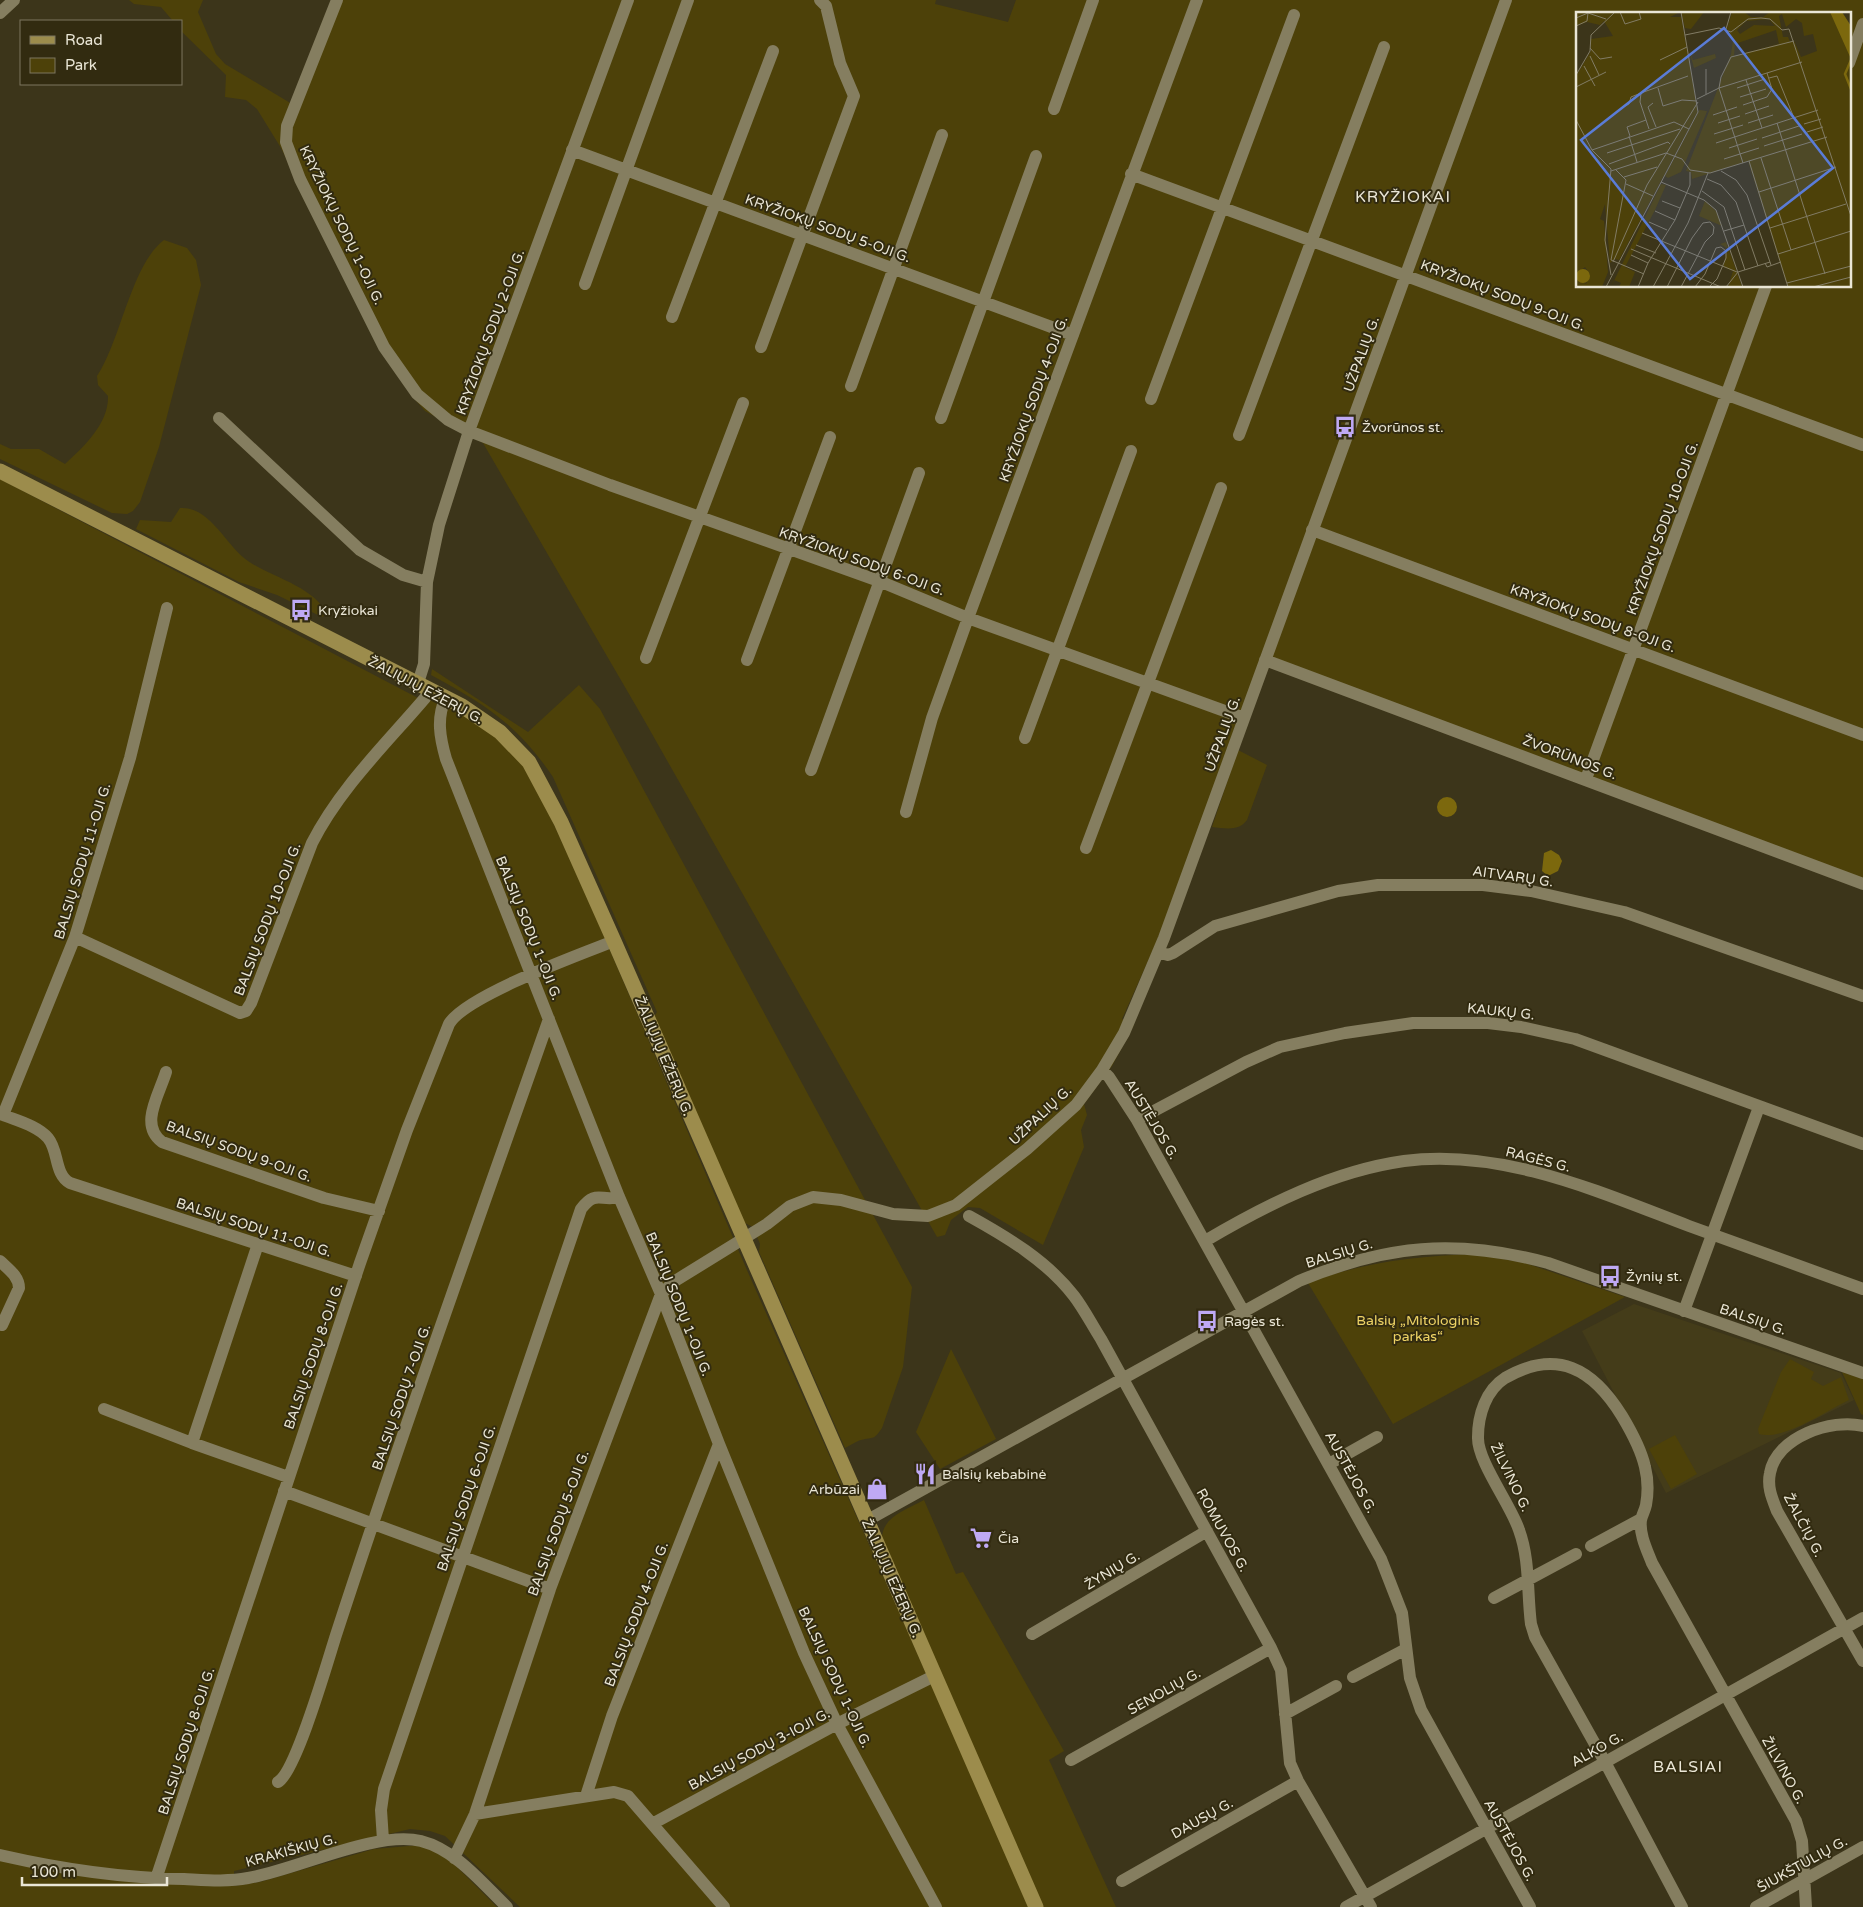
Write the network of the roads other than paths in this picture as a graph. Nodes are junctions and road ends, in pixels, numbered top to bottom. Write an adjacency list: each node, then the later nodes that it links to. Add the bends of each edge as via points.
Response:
1 (14, 0): 9 (street)
2 (337, 0): 39 (street, KRYŽIOKŲ SODŲ 1-OJI G., via 287,126 286,142 300,179 384,347 416,394 448,420)
3 (628, 0): 17 (street, KRYŽIOKŲ SODŲ 2-OJI G.)
4 (688, 0): 19 (street)
5 (820, 0): 23 (street, via 826,6 840,63 854,96)
6 (1093, 0): 15 (street)
7 (1197, 0): 20 (street, KRYŽIOKŲ SODŲ 4-OJI G.)
8 (1506, 0): 26 (street, UŽPALIŲ G.)
9 (0, 13)
10 (1294, 15): 22 (street)
11 (1863, 24): 14 (street)
12 (1384, 48): 24 (street)
13 (773, 51): 21 (street)
14 (1850, 60)
15 (1054, 108)
16 (942, 135): 25 (street)
17 (572, 150): 19 (street, KRYŽIOKŲ SODŲ 5-OJI G.); 39 (street, KRYŽIOKŲ SODŲ 2-OJI G.)
18 (1036, 156): 29 (street)
19 (627, 171): 21 (street, KRYŽIOKŲ SODŲ 5-OJI G.); 27 (street)
20 (1132, 174): 22 (street, KRYŽIOKŲ SODŲ 9-OJI G.); 31 (street, KRYŽIOKŲ SODŲ 4-OJI G.)
21 (715, 203): 23 (street, KRYŽIOKŲ SODŲ 5-OJI G.); 30 (street)
22 (1222, 207): 24 (street, KRYŽIOKŲ SODŲ 9-OJI G.); 35 (street)
23 (803, 235): 25 (street, KRYŽIOKŲ SODŲ 5-OJI G.); 32 (street)
24 (1313, 240): 26 (street, KRYŽIOKŲ SODŲ 9-OJI G.); 40 (street)
25 (893, 269): 29 (street, KRYŽIOKŲ SODŲ 5-OJI G.); 33 (street)
26 (1406, 275): 34 (street, KRYŽIOKŲ SODŲ 9-OJI G.); 48 (street, UŽPALIŲ G.)
27 (585, 284)
28 (1765, 288): 34 (street, KRYŽIOKŲ SODŲ 10-OJI G.)
29 (984, 302): 31 (street, KRYŽIOKŲ SODŲ 5-OJI G.); 38 (street)
30 (672, 317)
31 (1073, 335): 53 (street, KRYŽIOKŲ SODŲ 4-OJI G.)
32 (761, 347)
33 (851, 386)
34 (1726, 394): 42 (street, KRYŽIOKŲ SODŲ 9-OJI G.); 55 (street, KRYŽIOKŲ SODŲ 10-OJI G.)
35 (1151, 399)
36 (742, 403): 47 (street)
37 (219, 418): 50 (street, via 360,550 403,575)
38 (941, 418)
39 (469, 431): 47 (street, KRYŽIOKŲ SODŲ 6-OJI G.); 50 (street, KRYŽIOKŲ SODŲ 2-OJI G., via 439,525)
40 (1239, 434)
41 (830, 437): 49 (street)
42 (1863, 445)
43 (1131, 451): 54 (street)
44 (0, 471): 60 (main road, ŽALIŲJŲ EŽERŲ G.)
45 (919, 473): 51 (street)
46 (1221, 488): 59 (street)
47 (699, 517): 49 (street, KRYŽIOKŲ SODŲ 6-OJI G.); 56 (street)
48 (1312, 530): 55 (street, KRYŽIOKŲ SODŲ 8-OJI G.); 58 (street, UŽPALIŲ G.)
49 (789, 550): 51 (street, KRYŽIOKŲ SODŲ 6-OJI G.); 57 (street)
50 (427, 582): 60 (street, KRYŽIOKŲ SODŲ 2-OJI G.)
51 (879, 582): 53 (street, KRYŽIOKŲ SODŲ 6-OJI G.); 65 (street)
52 (167, 608): 70 (street, BALSIŲ SODŲ 11-OJI G., via 130,758)
53 (968, 618): 54 (street, KRYŽIOKŲ SODŲ 6-OJI G.); 67 (street, KRYŽIOKŲ SODŲ 4-OJI G., via 932,718)
54 (1059, 649): 59 (street, KRYŽIOKŲ SODŲ 6-OJI G.); 64 (street)
55 (1634, 650): 63 (street, KRYŽIOKŲ SODŲ 8-OJI G.); 66 (street, KRYŽIOKŲ SODŲ 10-OJI G.)
56 (646, 658)
57 (747, 660)
58 (1265, 660): 62 (street, UŽPALIŲ G.); 66 (street, ŽVORŪNOS G.)
59 (1148, 683): 62 (street, KRYŽIOKŲ SODŲ 6-OJI G.); 68 (street)
60 (424, 686): 61 (main road, ŽALIŲJŲ EŽERŲ G.); 70 (street, BALSIŲ SODŲ 10-OJI G., via 425,698 324,819 246,1011 240,1013)
61 (446, 698): 71 (main road, ŽALIŲJŲ EŽERŲ G., via 500,732 529,762 561,822); 73 (street, BALSIŲ SODŲ 1-OJI G., via 441,711 440,732 446,759)
62 (1244, 718): 72 (street, UŽPALIŲ G.)
63 (1863, 735)
64 (1025, 738)
65 (811, 770)
66 (1586, 779): 69 (street, ŽVORŪNOS G.)
67 (906, 812)
68 (1086, 848)
69 (1863, 884)
70 (75, 937): 79 (street, BALSIŲ SODŲ 11-OJI G.)
71 (614, 941): 73 (street, BALSIŲ SODŲ 8-OJI G.); 86 (main road, ŽALIŲJŲ EŽERŲ G.)
72 (1158, 952): 74 (street, AITVARŲ G., via 1174,954 1215,926 1338,891 1378,884 1483,885 1530,891 1624,912); 76 (street, UŽPALIŲ G., via 1132,1018)
73 (532, 974): 75 (street, BALSIŲ SODŲ 1-OJI G.); 83 (street, BALSIŲ SODŲ 8-OJI G., via 476,1002 452,1019)
74 (1863, 996)
75 (549, 1019): 82 (street, BALSIŲ SODŲ 1-OJI G.); 108 (street, BALSIŲ SODŲ 7-OJI G.)
76 (1102, 1070): 80 (street, AUSTĖJOS G.); 86 (street, UŽPALIŲ G., via 1076,1105 1052,1128 956,1204 928,1216 893,1214 841,1200 813,1197 790,1206)
77 (166, 1072): 83 (street, BALSIŲ SODŲ 9-OJI G., via 150,1121 153,1133 162,1142 324,1198)
78 (1759, 1107): 80 (street, KAUKŲ G., via 1575,1039 1521,1027 1454,1022 1345,1033 1280,1047); 81 (street, KAUKŲ G.); 85 (street)
79 (2, 1119): 88 (street, BALSIŲ SODŲ 11-OJI G., via 33,1127 49,1139 60,1172 70,1183)
80 (1136, 1120): 87 (street, AUSTĖJOS G.)
81 (1863, 1144)
82 (618, 1197): 92 (street, BALSIŲ SODŲ 1-OJI G.); 112 (street, BALSIŲ SODŲ 6-OJI G., via 597,1196 582,1209)
83 (379, 1211): 90 (street, BALSIŲ SODŲ 8-OJI G.)
84 (969, 1216): 97 (street, ROMUVOS G., via 1032,1256 1065,1284 1101,1339)
85 (1714, 1235): 87 (street, RAGĖS G., via 1543,1175 1480,1161 1434,1159 1350,1172 1274,1204); 91 (street, RAGĖS G.); 94 (street)
86 (743, 1238): 92 (street, BALSIŲ SODŲ 5-OJI G., via 675,1281); 107 (main road, ŽALIŲJŲ EŽERŲ G.)
87 (1205, 1241): 93 (street, AUSTĖJOS G.)
88 (258, 1244): 90 (street, BALSIŲ SODŲ 11-OJI G.); 101 (street)
89 (0, 1261): 95 (street, via 19,1283)
90 (356, 1276): 104 (street, BALSIŲ SODŲ 8-OJI G.)
91 (1863, 1289)
92 (661, 1294): 102 (street, BALSIŲ SODŲ 1-OJI G.); 114 (street, BALSIŲ SODŲ 5-OJI G.)
93 (1243, 1311): 94 (street, BALSIŲ G., via 1299,1281 1344,1265 1398,1252 1454,1247 1493,1251 1548,1263); 97 (street, BALSIŲ G.); 103 (street, AUSTĖJOS G.)
94 (1684, 1311): 96 (street, BALSIŲ G.)
95 (2, 1325)
96 (1863, 1373)
97 (1122, 1379): 107 (street, BALSIŲ G.); 109 (street, ROMUVOS G.)
98 (104, 1409): 101 (street)
99 (1863, 1426): 117 (street, ŽALČIŲ G., via 1837,1424 1809,1433 1794,1441 1776,1459 1770,1471 1769,1484 1777,1511)
100 (1377, 1437): 103 (street)
101 (192, 1442): 104 (street)
102 (719, 1444): 127 (street, BALSIŲ SODŲ 1-OJI G., via 804,1653); 132 (street, BALSIŲ SODŲ 4-OJI G., via 612,1716)
103 (1329, 1464): 120 (street, AUSTĖJOS G., via 1394,1588 1402,1613)
104 (288, 1477): 105 (street, BALSIŲ SODŲ 8-OJI G.)
105 (284, 1491): 108 (street); 140 (street, BALSIŲ SODŲ 8-OJI G.)
106 (1641, 1519): 110 (street); 113 (street, ŽILVINO G., via 1646,1505 1645,1468 1629,1427 1598,1383 1585,1373 1556,1365 1530,1367 1514,1374 1496,1384 1486,1398 1477,1440 1519,1528); 125 (street, ŽILVINO G., via 1652,1564)
107 (866, 1521): 122 (main road, ŽALIŲJŲ EŽERŲ G.)
108 (372, 1524): 112 (street); 131 (street, BALSIŲ SODŲ 7-OJI G., via 310,1715 286,1774)
109 (1207, 1531): 118 (street, ŽYNIŲ G.); 119 (street, ROMUVOS G.)
110 (1591, 1546)
111 (1576, 1554): 113 (street)
112 (463, 1555): 114 (street); 136 (street, BALSIŲ SODŲ 6-OJI G., via 384,1789 381,1810)
113 (1527, 1580): 115 (street); 129 (street, ŽILVINO G., via 1530,1624 1535,1637)
114 (550, 1589): 133 (street, BALSIŲ SODŲ 5-OJI G.)
115 (1494, 1598)
116 (1863, 1618): 117 (street, ALKO G.)
117 (1845, 1629): 121 (street, ŽALČIŲ G.); 125 (street, ALKO G.)
118 (1032, 1634)
119 (1271, 1648): 126 (street, ROMUVOS G., via 1281,1670); 128 (street, SENOLIŲ G.)
120 (1406, 1649): 123 (street); 135 (street, AUSTĖJOS G., via 1410,1678 1421,1710)
121 (1863, 1662)
122 (934, 1676): 127 (street, BALSIŲ SODŲ 3-IOJI G.); 147 (main road, ŽALIŲJŲ EŽERŲ G.)
123 (1353, 1677)
124 (1336, 1686): 126 (street)
125 (1725, 1696): 129 (street, ALKO G.); 142 (street, ŽILVINO G., via 1796,1821 1802,1841)
126 (1285, 1714): 130 (street, ROMUVOS G., via 1290,1763)
127 (837, 1724): 134 (street, BALSIŲ SODŲ 3-IOJI G.); 146 (street, BALSIŲ SODŲ 1-OJI G.)
128 (1071, 1760)
129 (1605, 1762): 135 (street, ALKO G.); 150 (street, ŽILVINO G.)
130 (1298, 1781): 141 (street, DAUSŲ G.); 143 (street, ROMUVOS G.)
131 (278, 1782)
132 (586, 1796): 133 (street); 134 (street, via 623,1793)
133 (475, 1814): 139 (street, BALSIŲ SODŲ 5-OJI G.)
134 (652, 1824): 145 (street)
135 (1486, 1830): 143 (street, ALKO G.); 149 (street, AUSTĖJOS G.)
136 (383, 1840): 139 (street, KRAKIŠKIŲ G., via 420,1841); 140 (street, KRAKIŠKIŲ G., via 246,1878)
137 (1863, 1847): 142 (street, ŠIUKŠTULIŲ G.)
138 (0, 1855): 140 (street, KRAKIŠKIŲ G., via 64,1869)
139 (454, 1858): 144 (street, KRAKIŠKIŲ G.)
140 (156, 1878)
141 (1122, 1881)
142 (1804, 1881): 151 (street, ŠIUKŠTULIŲ G.); 152 (street, ŽILVINO G.)
143 (1368, 1902): 148 (street, ALKO G.)
144 (507, 1907)
145 (724, 1907)
146 (936, 1907)
147 (1036, 1907)
148 (1346, 1907)
149 (1530, 1907)
150 (1682, 1907)
151 (1756, 1907)
152 (1806, 1907)

